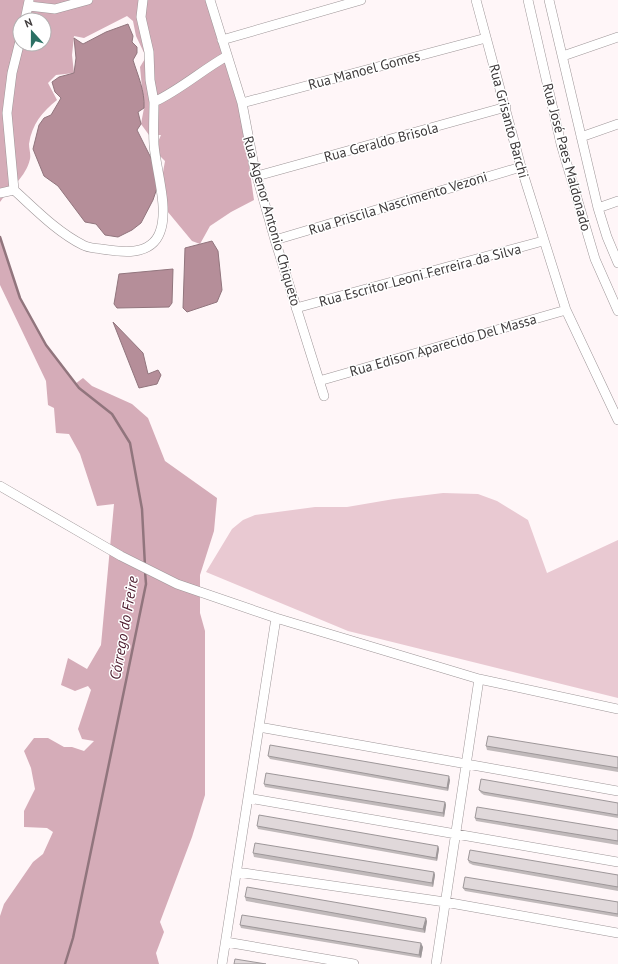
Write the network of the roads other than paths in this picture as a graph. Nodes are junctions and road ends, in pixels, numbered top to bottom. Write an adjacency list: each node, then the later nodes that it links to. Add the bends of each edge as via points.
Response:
1 (88, 0): 8 (street, via 55,9)
2 (143, 0): 15 (street, via 141,17 149,52)
3 (210, 0): 11 (street, Rua Agenor Antonio Chiqueto)
4 (361, 0): 11 (street)
5 (476, 0): 10 (street, Rua Grisanto Barchi)
6 (528, 0): 31 (street, Rua José Paes Maldonado, via 565,158 595,259)
7 (549, 0): 14 (street, Rua José Paes Maldonado)
8 (29, 3)
9 (618, 37): 14 (street)
10 (486, 38): 16 (street, Rua Manoel Gomes); 17 (street, Rua Grisanto Barchi)
11 (222, 40): 13 (street, Rua Agenor Antonio Chiqueto)
12 (17, 52): 22 (street, via 12,73 8,113)
13 (227, 56): 15 (street); 16 (street, Rua Agenor Antonio Chiqueto)
14 (564, 56): 19 (street, Rua José Paes Maldonado)
15 (154, 102): 22 (street, via 152,128 162,196 162,214 160,232 154,241 139,251 122,252 84,246 45,219)
16 (242, 103): 21 (street, Rua Agenor Antonio Chiqueto)
17 (506, 107): 20 (street, Rua Grisanto Barchi); 21 (street, Rua Geraldo Brisola)
18 (618, 124): 19 (street)
19 (581, 137): 25 (street, Rua José Paes Maldonado)
20 (521, 167): 26 (street, Rua Priscila Nascimento Vezoni); 27 (street, Rua Grisanto Barchi)
21 (257, 176): 26 (street, Rua Agenor Antonio Chiqueto)
22 (14, 190): 23 (street)
23 (0, 193)
24 (618, 201): 25 (street)
25 (598, 208): 28 (street, Rua José Paes Maldonado)
26 (275, 240): 29 (street, Rua Agenor Antonio Chiqueto)
27 (543, 241): 29 (street, Rua Escritor Leoni Ferreira da Silva); 30 (street, Rua Grisanto Barchi)
28 (618, 264)
29 (296, 308): 32 (street, Rua Agenor Antonio Chiqueto)
30 (566, 310): 32 (street, Rua Edison Aparecido Del Massa); 34 (street)
31 (618, 311)
32 (319, 381): 33 (street, Rua Agenor Antonio Chiqueto)
33 (324, 396)
34 (618, 420)
35 (0, 486): 36 (street, via 121,556 177,584)
36 (276, 618): 37 (street); 39 (street)
37 (480, 679): 38 (street); 40 (street)
38 (618, 708)
39 (259, 727): 40 (street); 42 (street)
40 (467, 764): 41 (street); 43 (street)
41 (618, 791)
42 (248, 798): 43 (street); 45 (street)
43 (456, 833): 44 (street); 46 (street)
44 (618, 862)
45 (237, 872): 46 (street); 48 (street)
46 (446, 902): 47 (street); 51 (street)
47 (618, 933)
48 (226, 942): 49 (street); 50 (street)
49 (222, 964)
50 (354, 964)
51 (436, 964)

